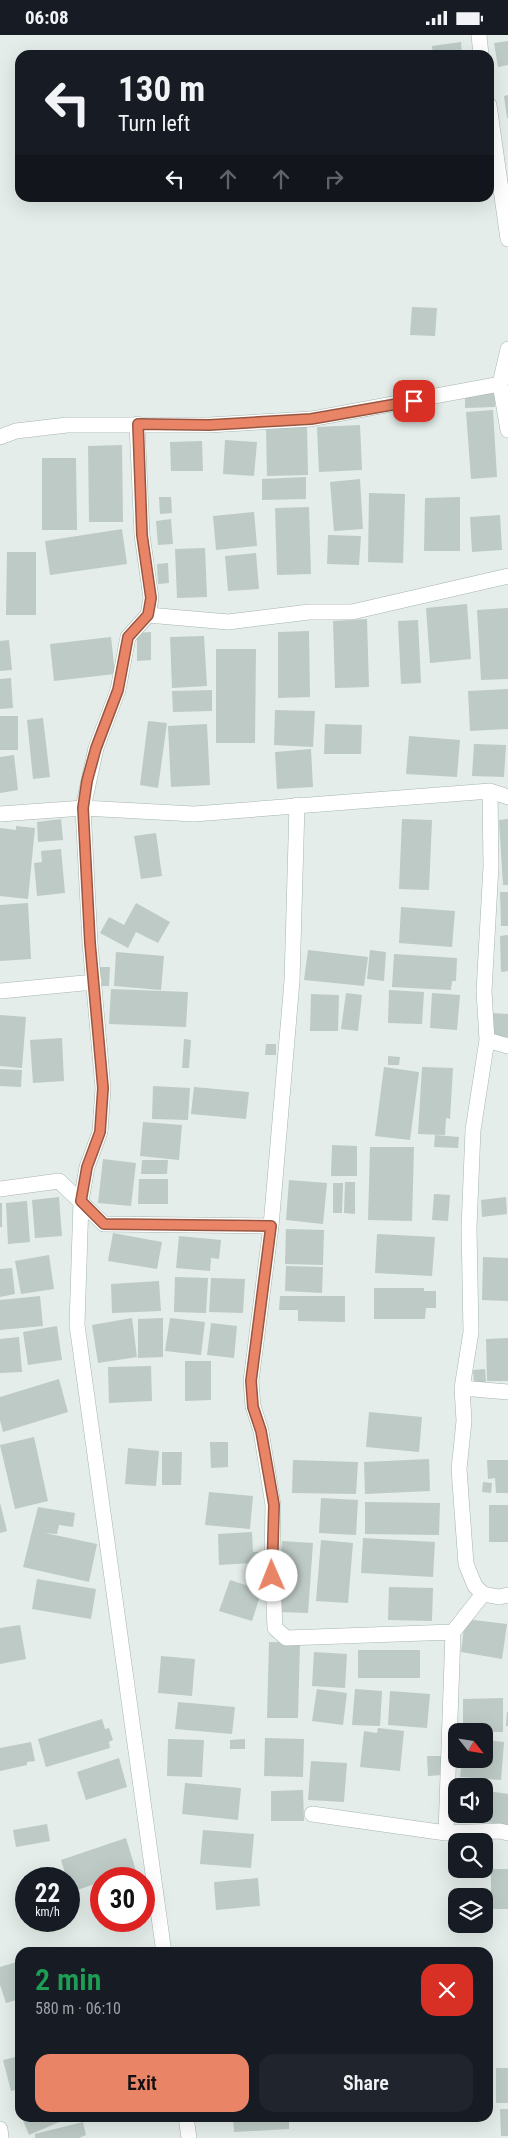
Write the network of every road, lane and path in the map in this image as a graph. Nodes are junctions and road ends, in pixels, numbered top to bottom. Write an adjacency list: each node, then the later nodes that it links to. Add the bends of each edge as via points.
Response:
1 (479, 35): 2 (street)
2 (481, 50)
3 (494, 140): 4 (street)
4 (508, 239)
5 (508, 349): 6 (street)
6 (500, 384): 7 (street, via 311,419 209,425); 8 (street)
7 (138, 424): 9 (street, via 67,425 16,431); 11 (street, via 142,535 151,598)
8 (508, 430)
9 (0, 437)
10 (508, 576): 11 (street, via 352,612 309,612 228,622)
11 (148, 615): 15 (street, via 128,637 118,690 96,748)
12 (490, 791): 13 (street); 14 (street); 19 (street, via 491,866 484,991)
13 (508, 797)
14 (297, 805): 15 (street, via 194,814); 23 (street, via 292,981)
15 (83, 808): 16 (street); 17 (street)
16 (0, 814)
17 (94, 982): 18 (street); 22 (street, via 103,1088 100,1132 87,1167)
18 (0, 991)
19 (487, 1039): 20 (street); 24 (street, via 473,1130 469,1228 471,1332)
20 (508, 1046)
21 (0, 1189): 22 (street, via 59,1181)
22 (81, 1201): 23 (street, via 104,1224); 32 (street, via 77,1325)
23 (271, 1226): 28 (street, via 251,1381 253,1407 261,1431 274,1505 275,1628 286,1638)
24 (462, 1388): 25 (street); 26 (street, via 464,1421 458,1469 466,1564 475,1586)
25 (508, 1392)
26 (483, 1594): 27 (street); 28 (street)
27 (508, 1595)
28 (453, 1632): 30 (street)
29 (312, 1814): 30 (street)
30 (446, 1833): 31 (street)
31 (508, 1833)
32 (163, 1947)
33 (187, 2122): 36 (street)
34 (0, 2129): 35 (street)
35 (1, 2138)
36 (189, 2138)

